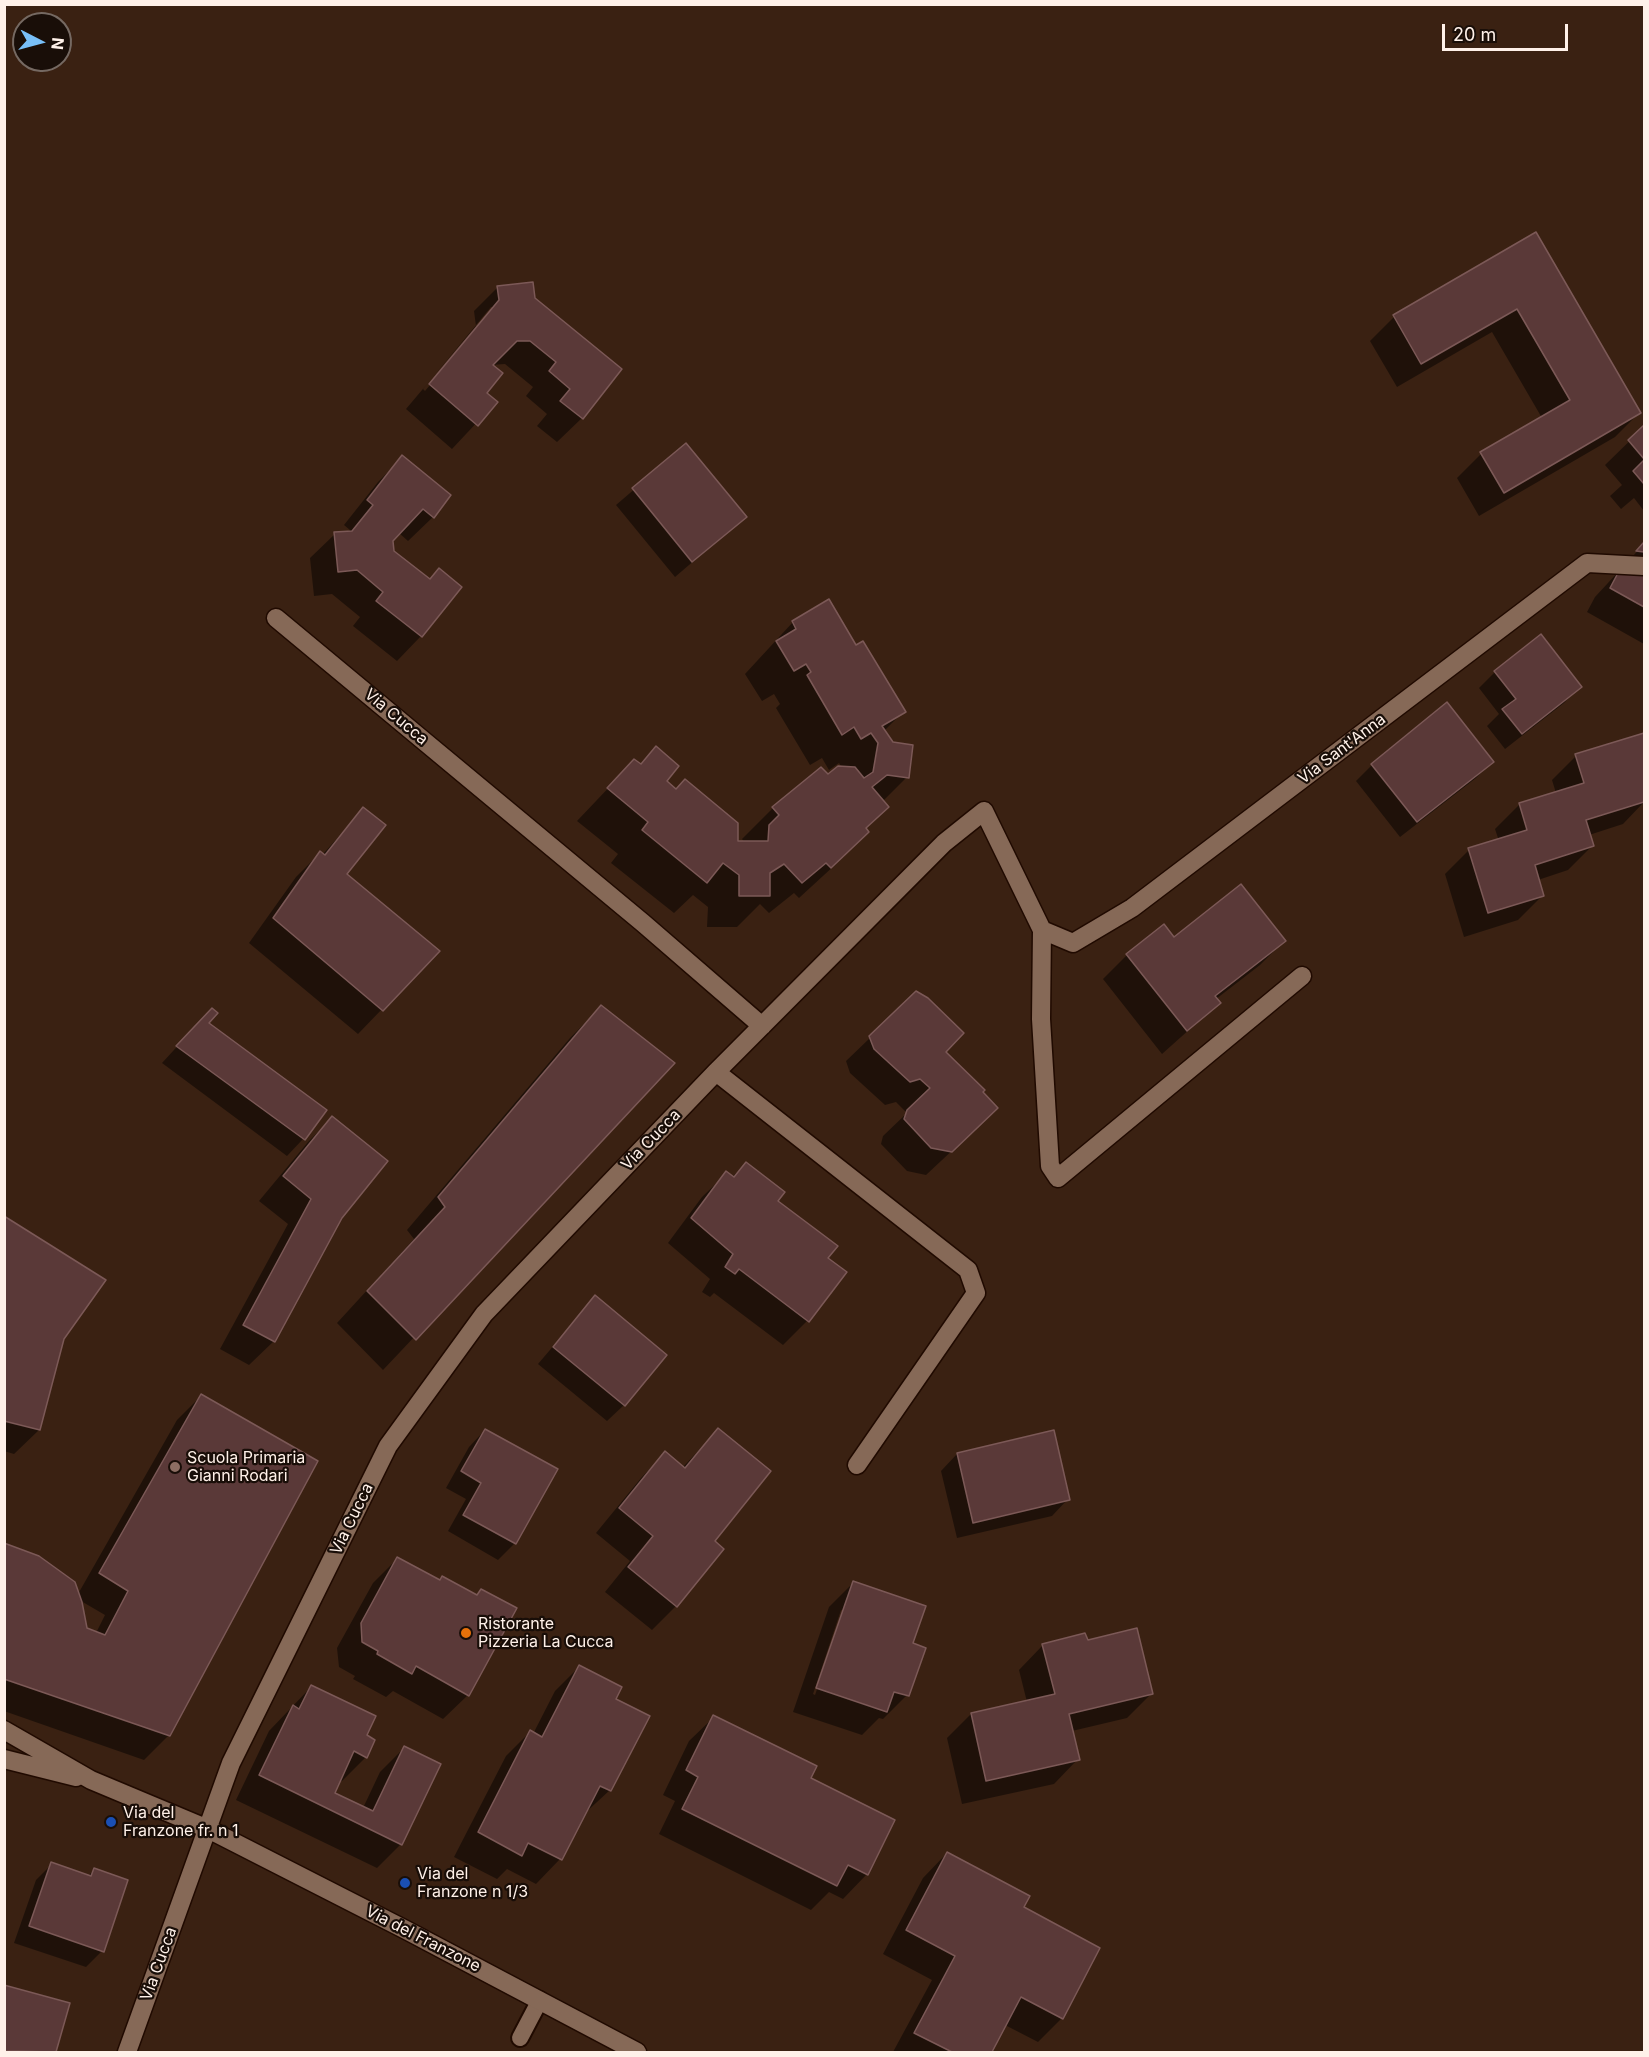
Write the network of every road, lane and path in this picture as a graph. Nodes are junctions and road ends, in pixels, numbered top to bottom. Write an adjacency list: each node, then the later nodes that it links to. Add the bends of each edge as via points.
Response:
1 (1644, 566): 3 (street, Via Sant'Anna, via 1587,563 1132,908 1073,943)
2 (276, 618): 5 (street, Via Cucca)
3 (1042, 930): 4 (street, via 1041,1019 1050,1166 1058,1178); 5 (street, Via Cucca, via 984,811 944,843)
4 (1302, 976)
5 (762, 1026): 6 (street, Via Cucca)
6 (716, 1072): 7 (street, via 968,1270 976,1293); 11 (street, Via Cucca, via 484,1314 388,1446 231,1763)
7 (857, 1465)
8 (4, 1730): 10 (street)
9 (4, 1759): 10 (street)
10 (91, 1780): 11 (street, Via del Franzone)
11 (208, 1829): 12 (street, Via del Franzone); 14 (street, Via Cucca)
12 (540, 2000): 13 (lane); 15 (street, Via del Franzone)
13 (520, 2037)
14 (128, 2052)
15 (637, 2052)

